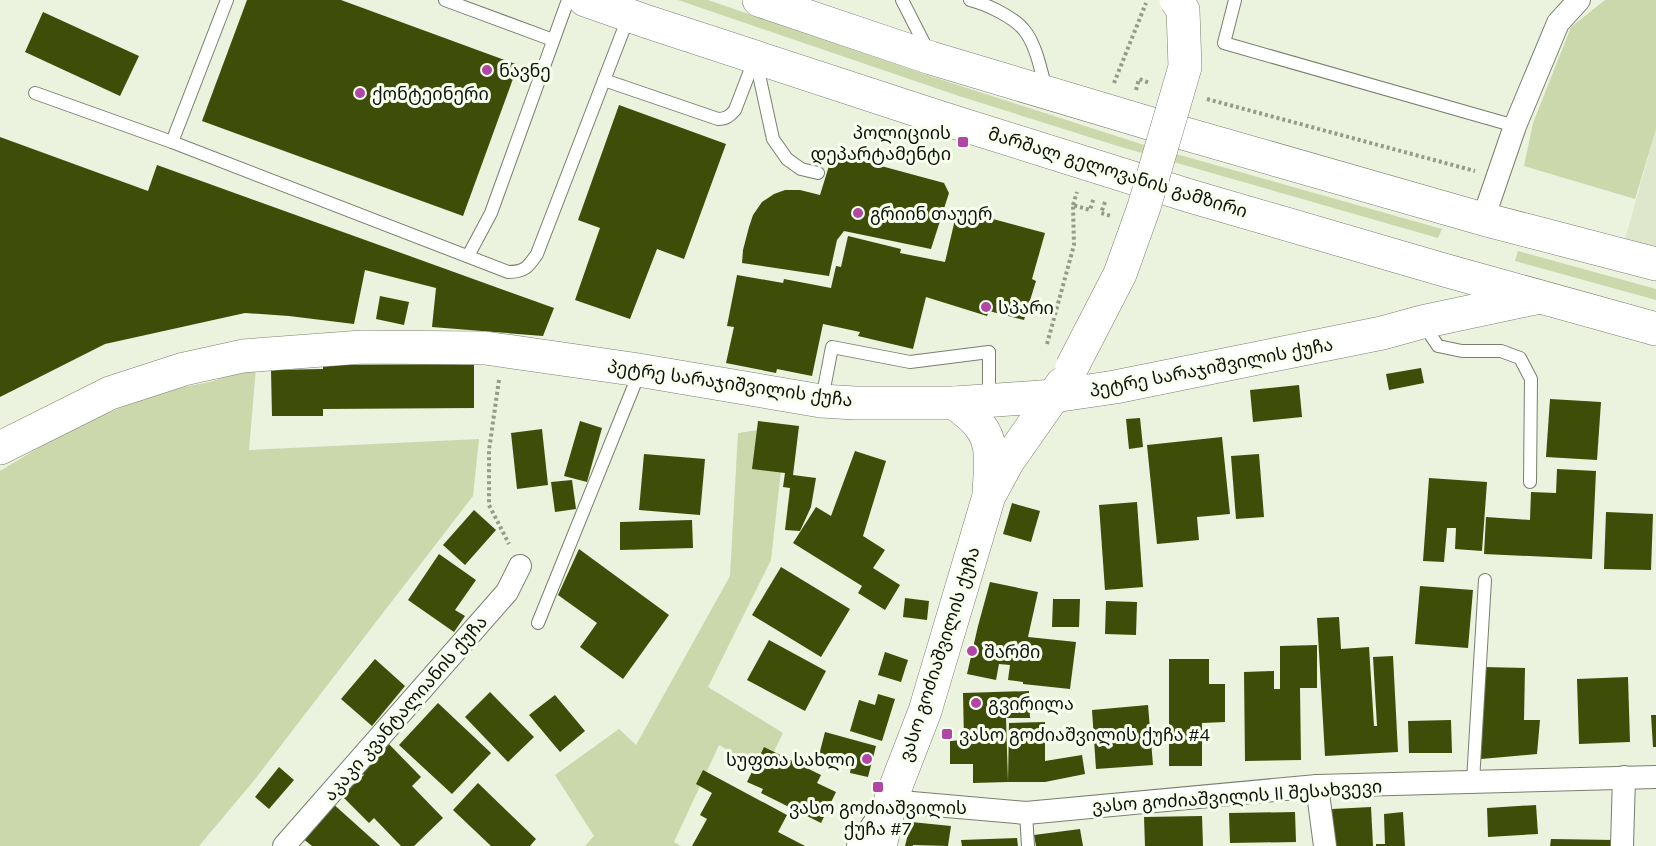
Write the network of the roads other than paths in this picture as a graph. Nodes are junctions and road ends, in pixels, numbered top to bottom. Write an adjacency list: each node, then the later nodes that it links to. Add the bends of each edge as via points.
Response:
1 (227, 0): 19 (lane)
2 (445, 0): 12 (lane)
3 (568, 0): 12 (lane)
4 (585, 0): 11 (main road, მარშალ გელოვანის გამზირი)
5 (759, 0): 14 (main road)
6 (902, 0): 14 (lane)
7 (970, 0): 17 (lane, via 1024,29)
8 (1176, 0): 29 (main road, ვასო გოძიაშვილის ქუჩა, bridge, via 1183,10 1185,67 1144,207 1120,274 1059,358)
9 (1235, 0): 18 (lane, via 1224,43)
10 (1579, 0): 18 (street, via 1558,23)
11 (629, 15): 13 (main road, მარშალ გელოვანის გამზირი); 15 (lane)
12 (553, 40): 22 (lane, via 490,213)
13 (755, 57): 15 (lane, via 735,110 724,119); 20 (lane, via 773,139 788,159); 24 (main road, მარშალ გელოვანის გამზირი, via 1109,171)
14 (931, 58): 17 (main road)
15 (604, 80): 22 (lane, via 537,254 528,266 520,272 508,272)
16 (35, 93): 19 (lane)
17 (1048, 93): 21 (main road)
18 (1515, 126): 21 (street)
19 (172, 142): 22 (lane)
20 (818, 173)
21 (1483, 219): 23 (main road)
22 (468, 256)
23 (1656, 264)
24 (1444, 270): 25 (main road, მარშალ გელოვანის გამზირი); 26 (main road, via 1449,287 1447,299)
25 (1540, 297): 26 (main road, პეტრე სარაჯიშვილის ქუჩა); 27 (main road, მარშალ გელოვანის გამზირი)
26 (1422, 322): 29 (main road, პეტრე სარაჯიშვილის ქუჩა, via 1115,387); 34 (lane, via 1438,346 1462,351 1502,351 1520,358 1531,379)
27 (1656, 329)
28 (641, 370): 31 (main road, პეტრე სარაჯიშვილის ქუჩა); 33 (main road, პეტრე სარაჯიშვილის ქუჩა, via 504,350 362,347 243,357 184,369 110,393); 38 (lane)
29 (1054, 396): 30 (main road, პეტრე სარაჯიშვილის ქუჩა); 35 (main road, ვასო გოძიაშვილის ქუჩა, via 1008,461)
30 (989, 400): 31 (lane, via 989,351 910,362 832,347); 32 (main road, პეტრე სარაჯიშვილის ქუჩა)
31 (821, 401): 32 (main road, პეტრე სარაჯიშვილის ქუჩა)
32 (955, 403): 35 (main road, ვასო გოძიაშვილის ქუჩა, via 980,425 987,438 991,459)
33 (0, 447)
34 (1530, 482)
35 (989, 496): 43 (main road, ვასო გოძიაშვილის ქუჩა, via 925,711)
36 (520, 566): 45 (street, აკაკი კვანტალიანის ქუჩა, via 507,592)
37 (1485, 580): 41 (lane)
38 (538, 623)
39 (1624, 777): 40 (street, ვასო გოძიაშვილის II შესახვევი); 41 (street, ვასო გოძიაშვილის II შესახვევი); 50 (street)
40 (1656, 777)
41 (1473, 781): 42 (street, ვასო გოძიაშვილის II შესახვევი)
42 (1317, 786): 44 (street, ვასო გოძიაშვილის II შესახვევი); 49 (street)
43 (891, 799): 44 (street, ვასო გოძიაშვილის II შესახვევი); 46 (street); 47 (main road, ვასო გოძიაშვილის ქუჩა)
44 (1026, 813): 48 (lane)
45 (284, 846)
46 (858, 846)
47 (880, 846)
48 (1028, 846)
49 (1325, 846)
50 (1622, 846)

